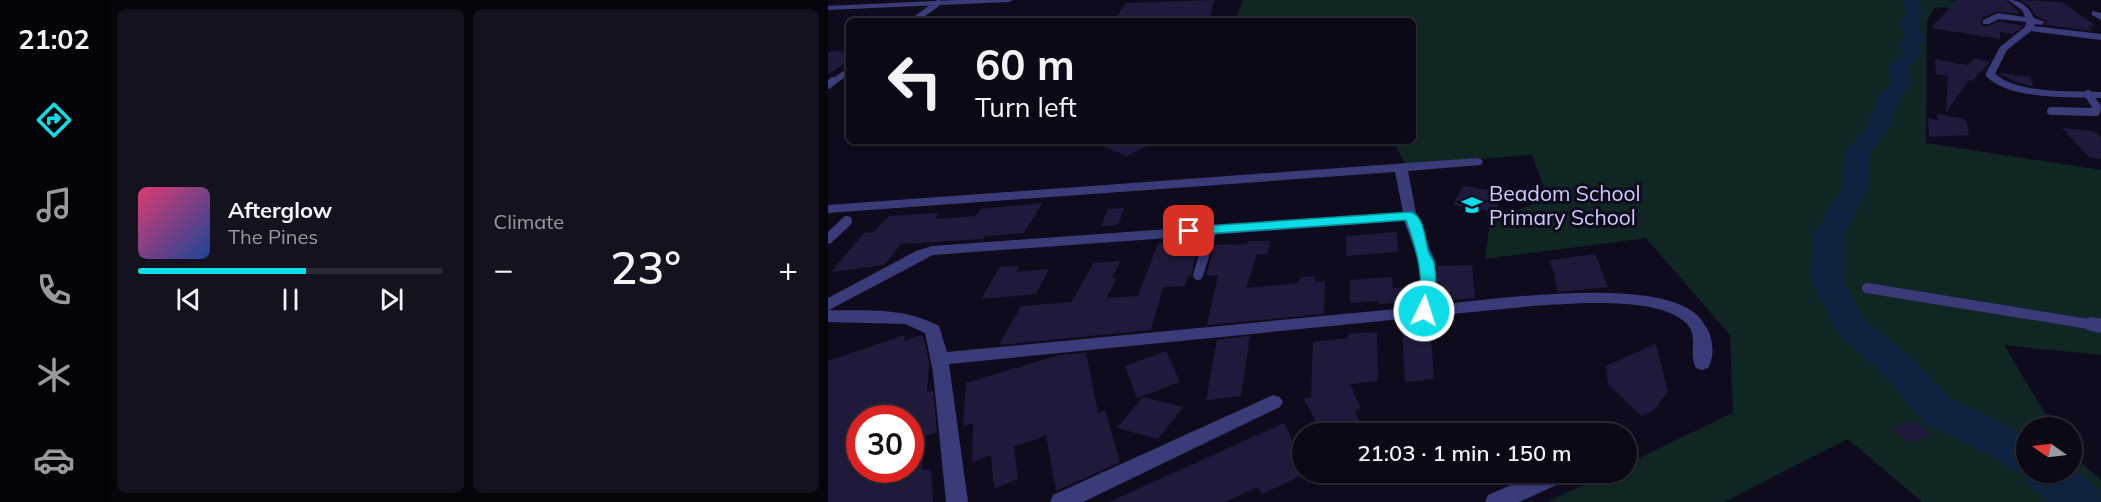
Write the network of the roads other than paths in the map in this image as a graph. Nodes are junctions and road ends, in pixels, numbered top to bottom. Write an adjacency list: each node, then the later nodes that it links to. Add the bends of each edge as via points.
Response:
1 (828, 0): 2 (street)
2 (842, 0)
3 (1009, 0): 5 (street)
4 (2012, 0): 9 (street, via 2025,9)
5 (938, 3): 6 (street); 7 (lane)
6 (828, 8)
7 (917, 18)
8 (1986, 22): 9 (street, via 1998,16)
9 (2030, 24): 10 (street); 11 (street); 14 (street, via 2002,49 1992,78 2016,88)
10 (2101, 27)
11 (2101, 37)
12 (846, 73): 13 (lane)
13 (828, 85)
14 (2088, 94): 15 (street); 16 (lane, via 2096,112)
15 (2101, 95)
16 (2050, 111)
17 (1477, 162): 18 (street)
18 (1401, 168): 19 (street); 20 (street)
19 (828, 209)
20 (1411, 216): 22 (street); 27 (street, via 1427,261 1428,298)
21 (847, 221): 23 (lane)
22 (1212, 230): 24 (lane); 26 (street, via 932,251)
23 (828, 239)
24 (1198, 274)
25 (1867, 288): 29 (lane)
26 (828, 305)
27 (1424, 311): 30 (street); 31 (street, via 1589,298 1626,298 1661,304 1685,312 1702,334)
28 (828, 316): 30 (street, via 916,321 933,330)
29 (2101, 326)
30 (939, 359): 34 (street)
31 (1702, 363)
32 (1273, 402): 35 (street)
33 (1539, 483): 36 (street)
34 (957, 502)
35 (1061, 502)
36 (1496, 502)

